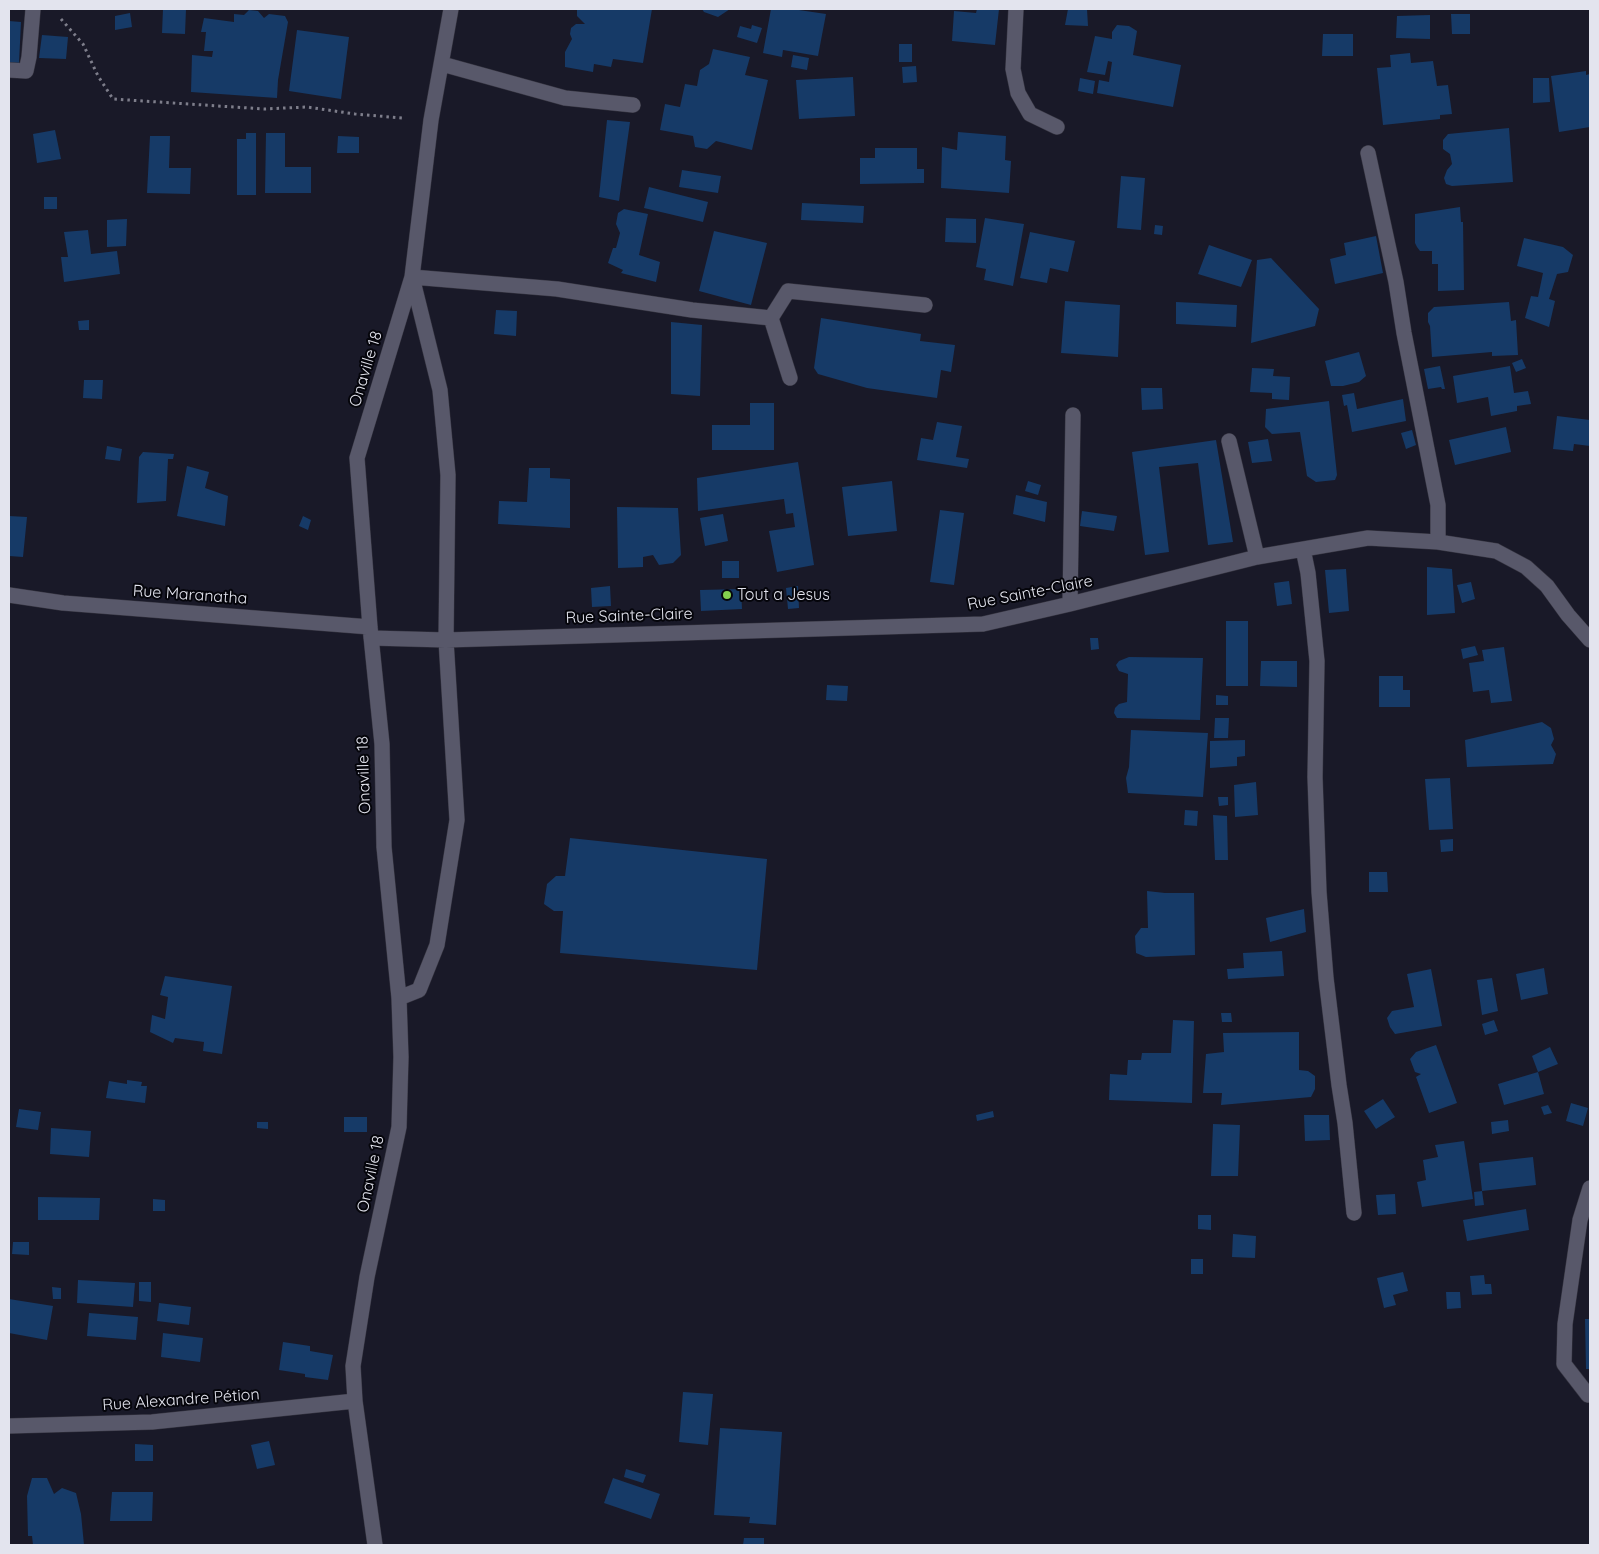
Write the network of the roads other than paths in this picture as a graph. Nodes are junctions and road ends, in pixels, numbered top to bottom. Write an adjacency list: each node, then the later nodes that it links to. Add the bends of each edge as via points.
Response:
1 (451, 9): 4 (street, Onaville 18)
2 (1016, 9): 7 (street, via 1013,69 1018,93 1030,114)
3 (32, 14): 5 (street, via 26,71)
4 (442, 64): 6 (street, via 566,98); 9 (street, Onaville 18, via 431,120)
5 (9, 70)
6 (633, 105)
7 (1056, 127)
8 (1368, 153): 15 (street, via 1438,505)
9 (412, 277): 11 (street, via 557,289 692,310); 20 (street, Onaville 18, via 357,458); 21 (street, via 440,390 448,475)
10 (926, 305): 11 (street, via 788,292)
11 (770, 318): 12 (street)
12 (790, 378)
13 (1073, 415): 19 (street)
14 (1229, 441): 17 (street)
15 (1438, 542): 16 (street, Rue Sainte-Claire, via 1368,538); 22 (street, Rue Sainte-Claire, via 1496,551 1526,567 1547,586)
16 (1303, 549): 17 (street, Rue Sainte-Claire); 25 (street, via 1317,661 1315,777 1319,892)
17 (1257, 557): 19 (street, Rue Sainte-Claire)
18 (9, 595): 20 (street, Rue Maranatha)
19 (1070, 604): 21 (street, Rue Sainte-Claire, via 983,624)
20 (370, 633): 21 (street, Rue Sainte-Claire); 23 (street, Onaville 18, via 382,744 384,847)
21 (446, 640): 23 (street, via 457,820 437,945 419,990)
22 (1590, 640)
23 (399, 998): 27 (street, Onaville 18, via 399,1127 367,1277 354,1366)
24 (1590, 1188): 26 (street, via 1580,1220 1564,1324 1564,1364)
25 (1354, 1213)
26 (1588, 1395)
27 (355, 1401): 28 (street, Rue Alexandre Pétion, via 152,1422); 29 (street, Onaville 18)
28 (9, 1426)
29 (375, 1545)

